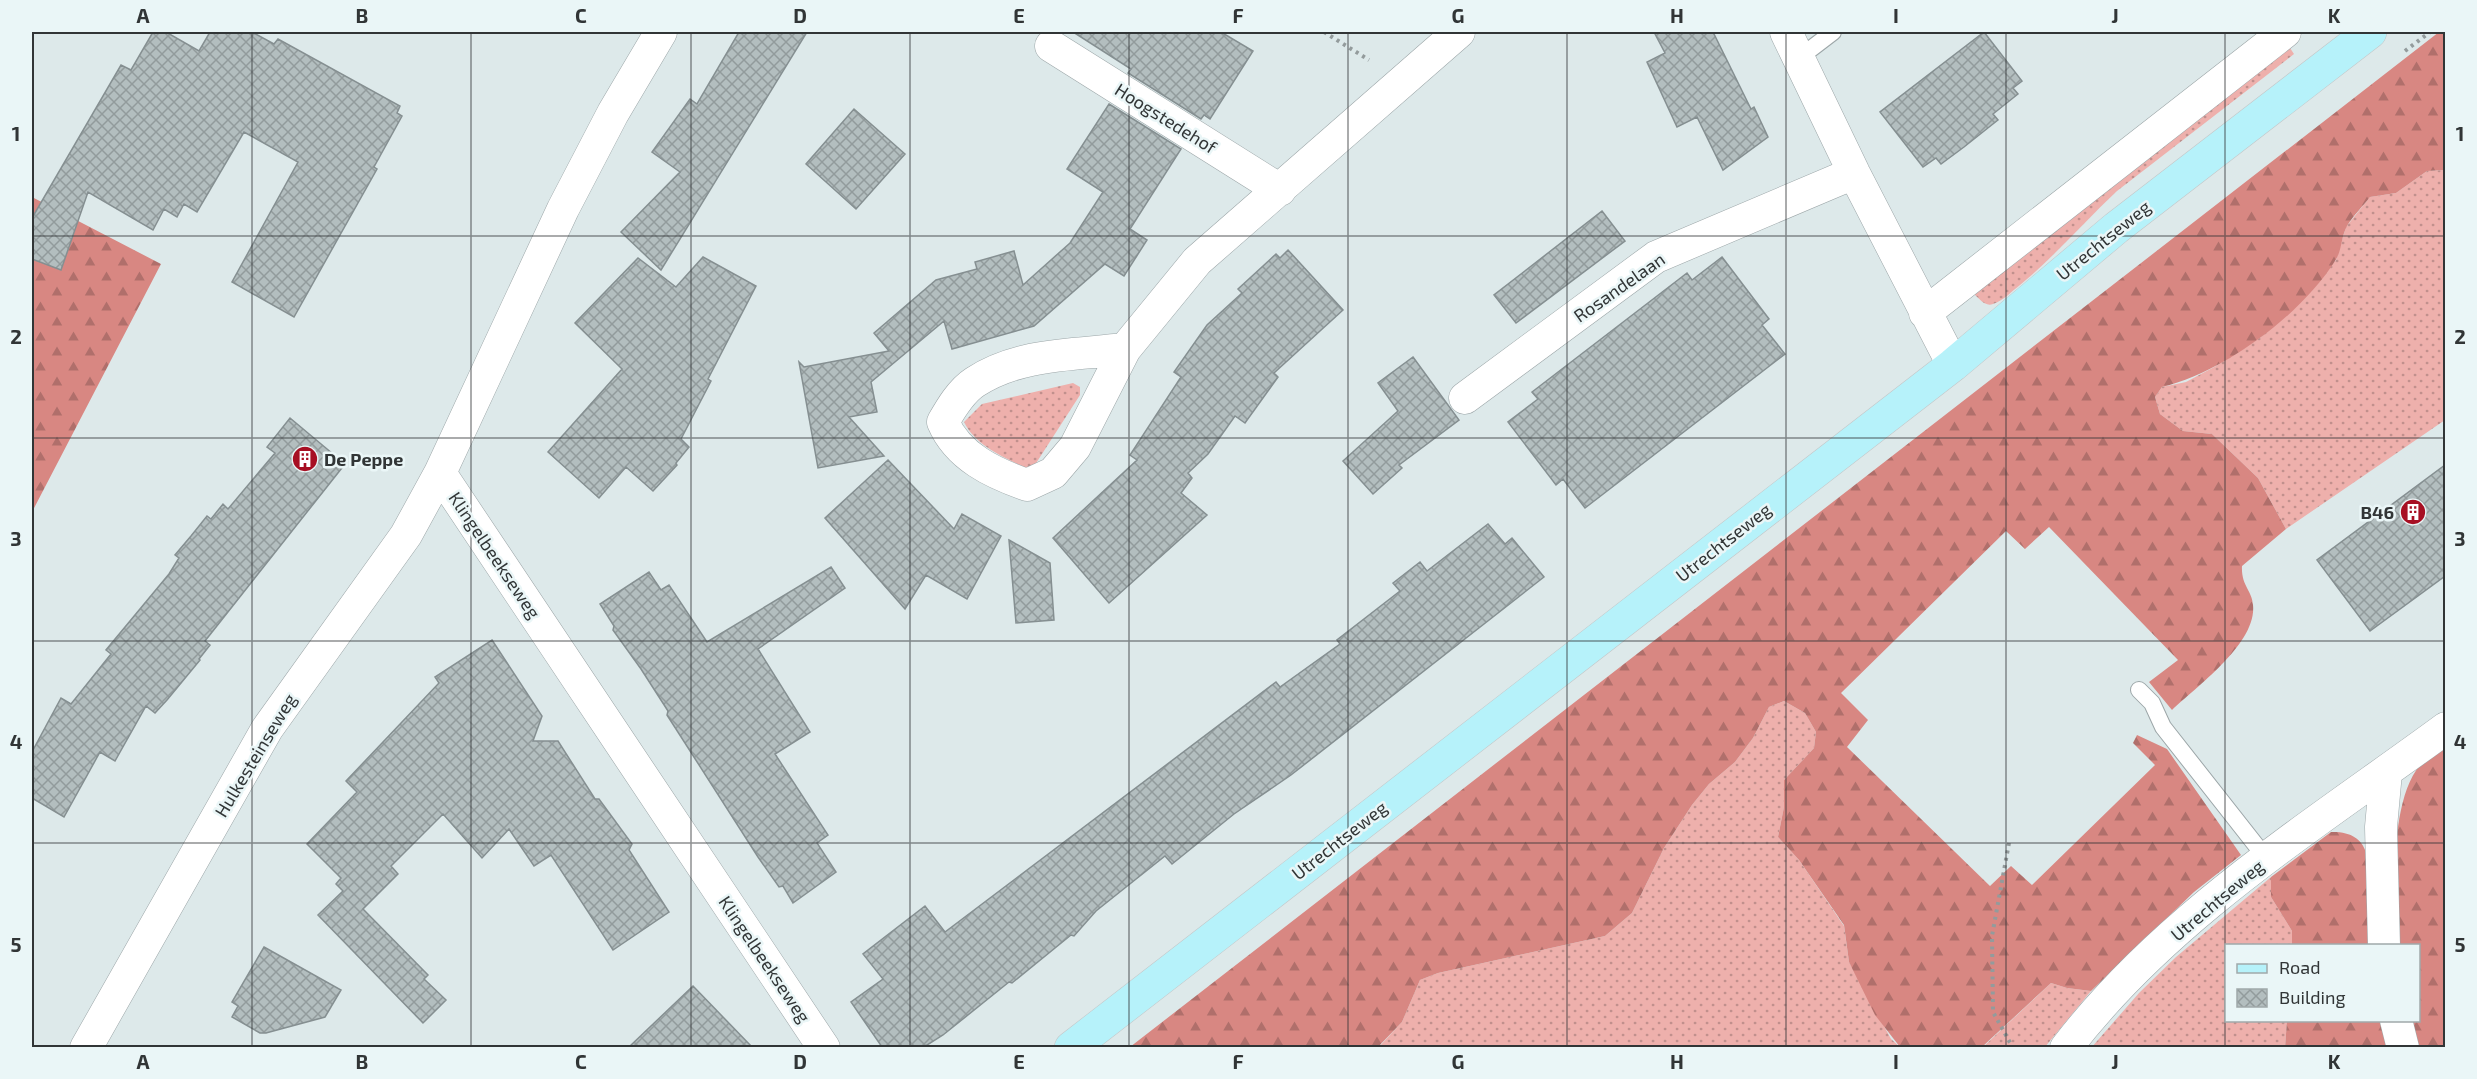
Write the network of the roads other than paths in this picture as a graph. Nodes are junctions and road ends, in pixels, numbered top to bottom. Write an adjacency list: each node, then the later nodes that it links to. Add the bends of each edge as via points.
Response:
1 (661, 32): 14 (street, Klingelbeekseweg, via 613,112 563,209)
2 (1459, 32): 9 (street)
3 (1833, 32): 6 (lane)
4 (2285, 32): 10 (street)
5 (2370, 32): 12 (main road, Utrechtseweg, via 2116,228)
6 (1793, 45): 8 (street)
7 (1052, 46): 9 (street, Hoogstedehof)
8 (1854, 173): 10 (street); 13 (street, Rosandelaan, via 1656,257)
9 (1280, 190): 11 (street, via 1197,261)
10 (1924, 313): 12 (street)
11 (1125, 349): 11 (street, via 1063,353 1004,369 974,382 943,422 950,437 975,461 1027,485 1053,473 1075,447)
12 (1953, 365): 23 (main road, Utrechtseweg)
13 (1465, 398)
14 (441, 473): 21 (street, Hulkesteinseweg, via 406,535 267,729); 22 (street, Klingelbeekseweg)
15 (2139, 690): 18 (lane, via 2152,703 2163,727)
16 (2445, 728): 17 (street, Utrechtseweg)
17 (2386, 772): 18 (street, Utrechtseweg); 19 (street, via 2381,827)
18 (2266, 858): 24 (street, Utrechtseweg, via 2127,979)
19 (2384, 944)
20 (2397, 1022): 25 (street)
21 (86, 1047)
22 (824, 1047)
23 (1071, 1047)
24 (2066, 1047)
25 (2403, 1047)

